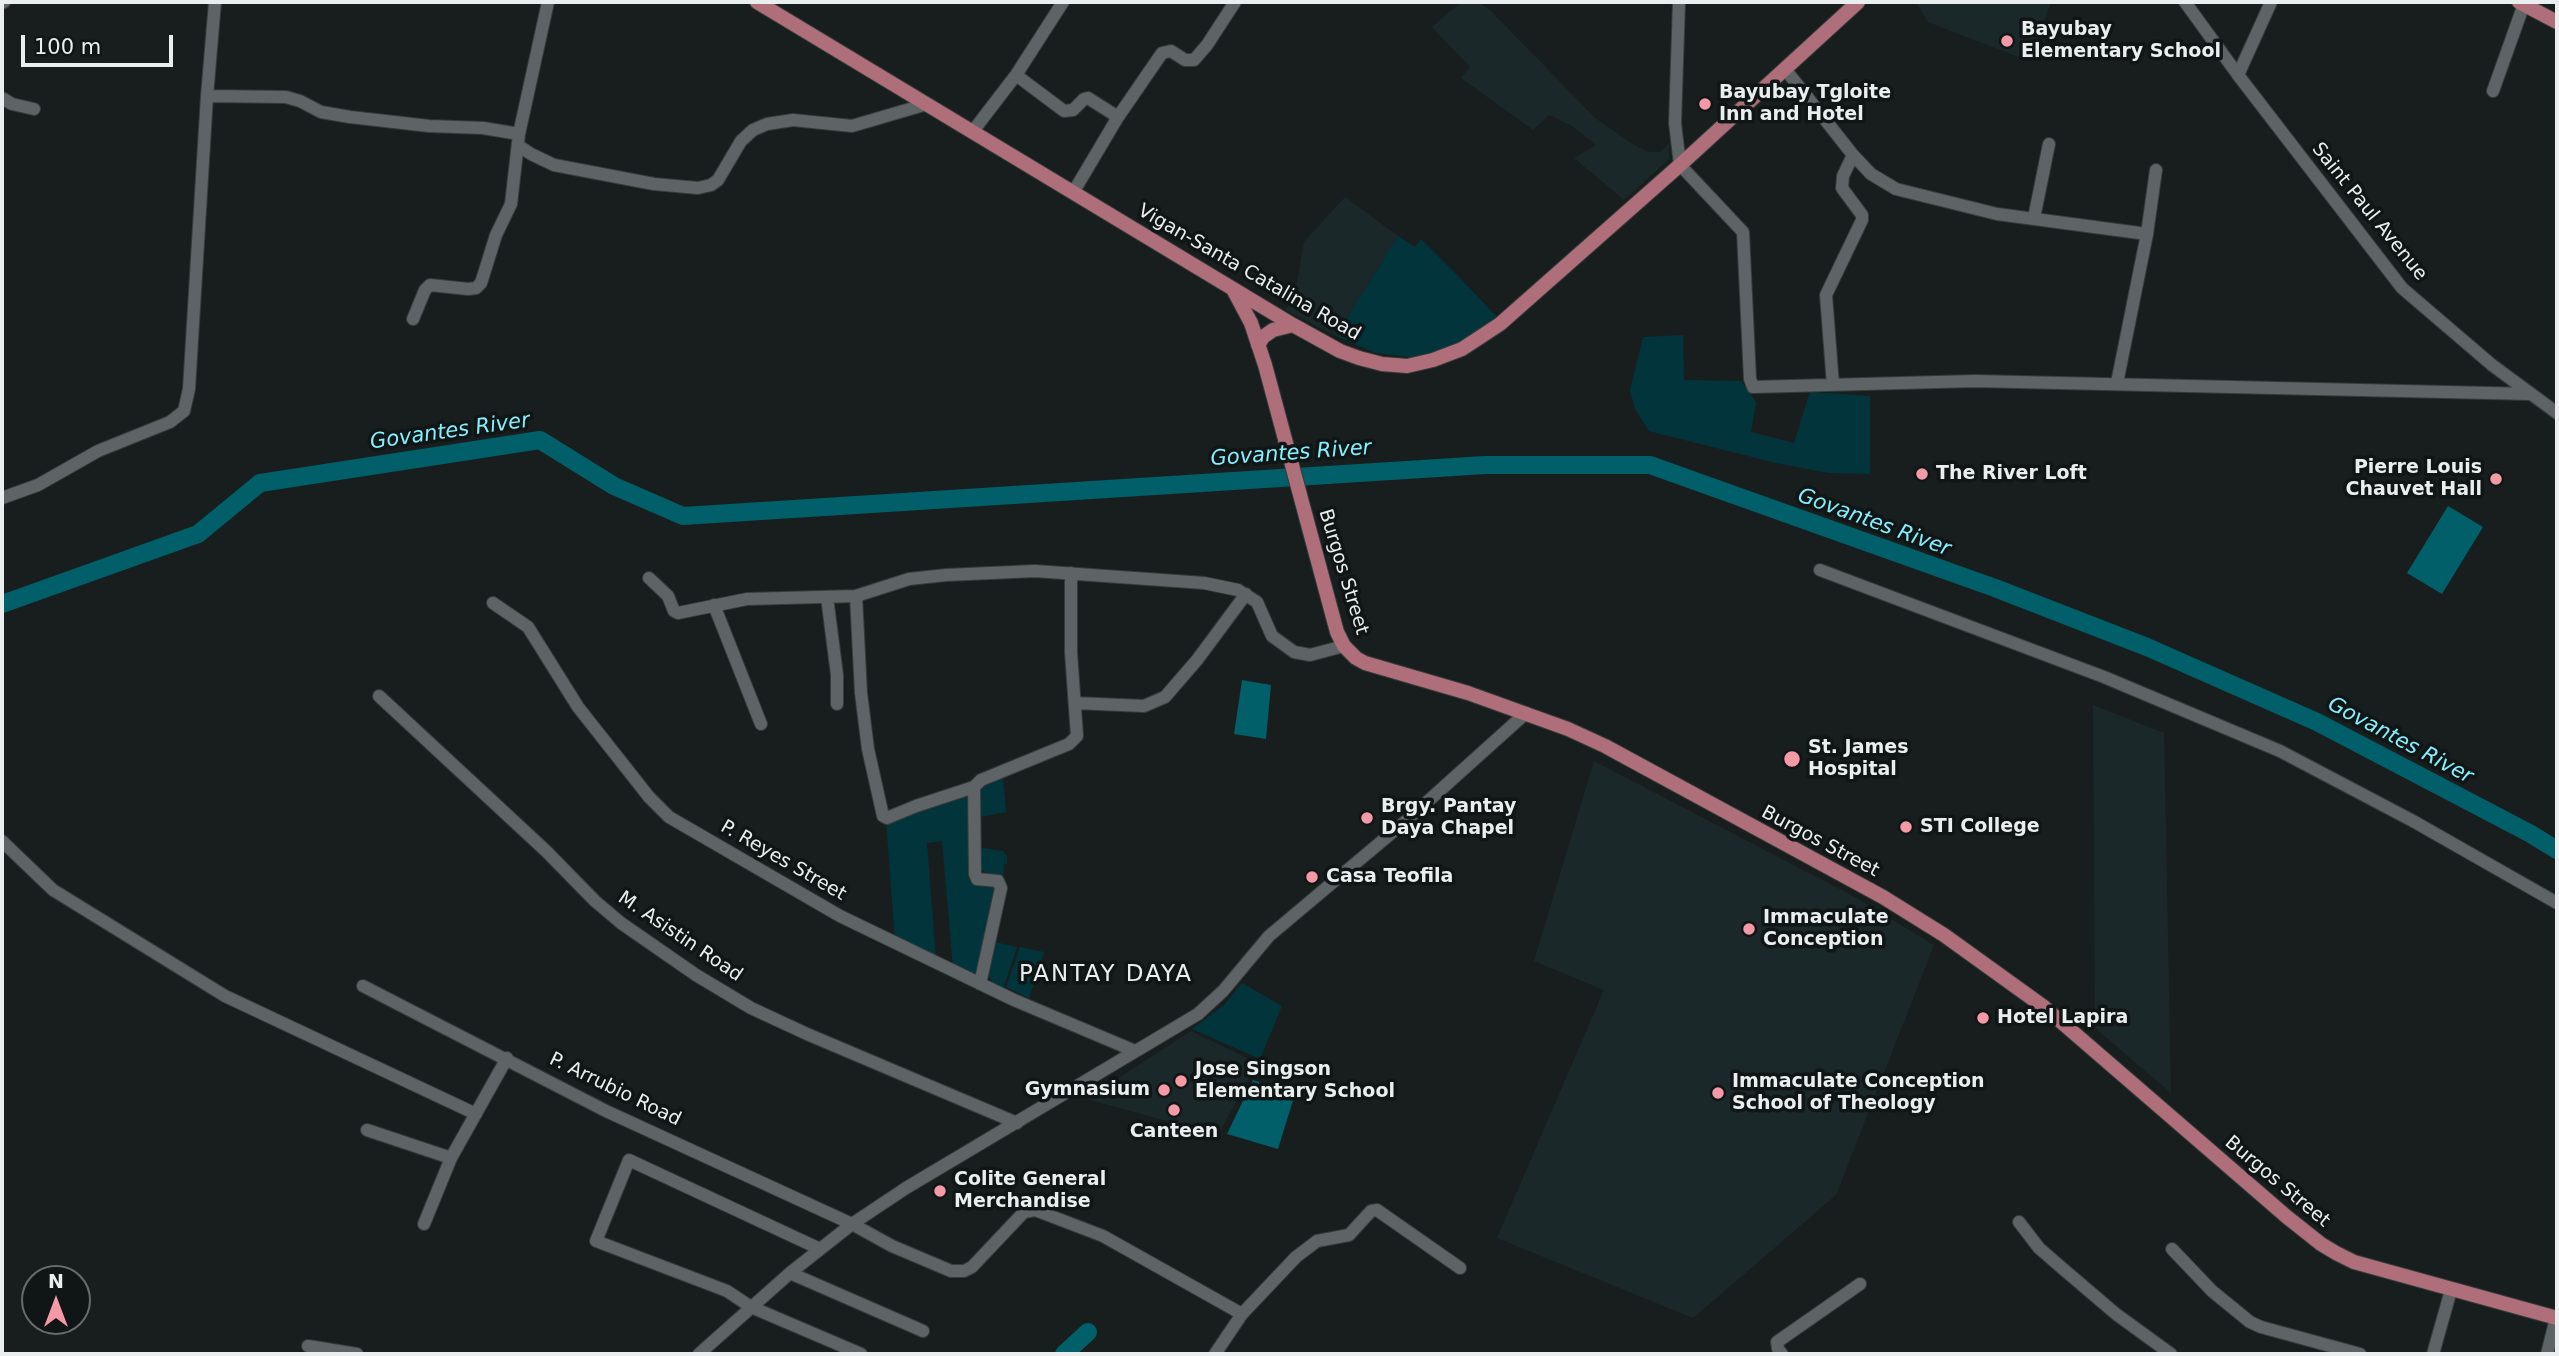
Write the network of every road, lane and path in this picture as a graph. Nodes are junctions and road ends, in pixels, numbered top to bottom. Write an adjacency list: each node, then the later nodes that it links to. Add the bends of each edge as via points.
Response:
1 (215, 2): 16 (street)
2 (548, 2): 22 (street)
3 (757, 2): 18 (main road, Vigan-Santa Catalina Road)
4 (1063, 2): 13 (street)
5 (1235, 2): 20 (street, via 1194,60 1171,51 1163,53)
6 (1679, 2): 25 (street, via 1675,123)
7 (1858, 2): 12 (main road, Vigan-Santa Catalina Road)
8 (2185, 2): 14 (street, Saint Paul Avenue)
9 (2271, 2): 14 (street)
10 (2522, 3): 11 (main road); 15 (street)
11 (2557, 22)
12 (1785, 68): 24 (street); 25 (main road, Vigan-Santa Catalina Road)
13 (1016, 75): 20 (street, via 1064,111 1088,98); 21 (street)
14 (2238, 75): 36 (street, Saint Paul Avenue, via 2402,288)
15 (2493, 91)
16 (206, 96): 22 (street, via 286,97 321,112 417,125 483,128); 38 (street, via 184,411 170,422)
17 (2, 98): 19 (street)
18 (927, 104): 21 (main road, Vigan-Santa Catalina Road); 22 (street, via 852,126 793,120 766,124 741,141 718,180 698,188 562,167 541,160)
19 (34, 109)
20 (1118, 117): 27 (street)
21 (973, 131): 27 (main road, Vigan-Santa Catalina Road)
22 (519, 140): 31 (street, via 510,204 480,286 430,285)
23 (2049, 144): 28 (street)
24 (1853, 155): 28 (street, via 1871,174 1896,189 1997,214); 35 (street, via 1842,188 1862,220 1826,295)
25 (1680, 165): 32 (main road, Vigan-Santa Catalina Road, via 1500,324 1462,349 1407,366 1382,364 1340,351); 35 (street, via 1743,232 1751,384 1755,388)
26 (2156, 170): 29 (street)
27 (1074, 191): 30 (main road, Vigan-Santa Catalina Road)
28 (2034, 218): 29 (street)
29 (2147, 234): 34 (street)
30 (1234, 291): 32 (main road, Vigan-Santa Catalina Road); 33 (main road, Burgos Street)
31 (413, 319)
32 (1293, 325): 33 (main road, via 1273,330)
33 (1258, 345): 47 (main road, Burgos Street, via 1332,617)
34 (2117, 383): 35 (street); 36 (street)
35 (1833, 385)
36 (2530, 394): 37 (street, Saint Paul Avenue)
37 (2557, 413)
38 (2, 498)
39 (1819, 570): 55 (street, via 2104,677 2280,751)
40 (1071, 573): 42 (street, via 1213,584); 43 (street, via 930,576); 49 (street)
41 (649, 578): 46 (street, via 677,613)
42 (1246, 594): 47 (street, via 1261,607 1272,636 1285,647 1310,655); 49 (street, via 1165,697 1144,706)
43 (856, 596): 44 (street); 53 (street, via 868,749 884,817)
44 (827, 597): 46 (street, via 747,599); 50 (street)
45 (493, 603): 56 (street, P. Reyes Street, via 528,627 578,707 662,812 841,916)
46 (714, 605): 52 (street)
47 (1344, 646): 51 (main road, Burgos Street, via 1366,663)
48 (379, 696): 61 (street, M. Asistin Road, via 595,901 696,975 785,1023)
49 (1075, 703): 53 (street, via 1078,732 1073,742 981,780)
50 (837, 704)
51 (1526, 713): 58 (street, via 1269,936 1210,1004); 72 (main road, Burgos Street, via 1605,746 1853,880 1944,935 2044,1007 2321,1244 2354,1262)
52 (761, 724)
53 (974, 788): 56 (street, via 975,874 978,879 998,881 1001,888)
54 (2, 841): 60 (street, via 53,890 218,993)
55 (2557, 903)
56 (980, 984): 58 (street, P. Reyes Street)
57 (363, 986): 59 (street, P. Arrubio Road)
58 (1135, 1051): 61 (street)
59 (507, 1058): 60 (street); 66 (street, P. Arrubio Road, via 606,1111)
60 (476, 1114): 63 (street)
61 (1017, 1123): 66 (street)
62 (367, 1130): 63 (street)
63 (451, 1158): 65 (street)
64 (2019, 1222): 83 (street, via 2054,1262)
65 (424, 1224)
66 (852, 1224): 67 (street); 74 (street, P. Arrubio Road, via 892,1246 958,1272 972,1267 1024,1212 1035,1210 1103,1236)
67 (820, 1249): 70 (street); 73 (street, via 629,1160 596,1241 717,1286)
68 (2172, 1249): 84 (street, via 2250,1322)
69 (1461, 1268): 74 (street, via 1371,1210 1349,1235 1317,1241 1296,1257)
70 (790, 1273): 73 (street); 76 (street)
71 (1860, 1284): 82 (street, via 1777,1342)
72 (2451, 1290): 75 (main road, Burgos Street); 85 (street)
73 (751, 1307): 79 (street); 80 (street)
74 (1242, 1314): 81 (street)
75 (2557, 1318): 86 (street)
76 (923, 1331)
77 (309, 1346): 78 (street)
78 (357, 1354)
79 (699, 1354)
80 (861, 1354)
81 (1215, 1354)
82 (1782, 1354)
83 (2171, 1354)
84 (2360, 1354)
85 (2433, 1354)
86 (2547, 1354)

